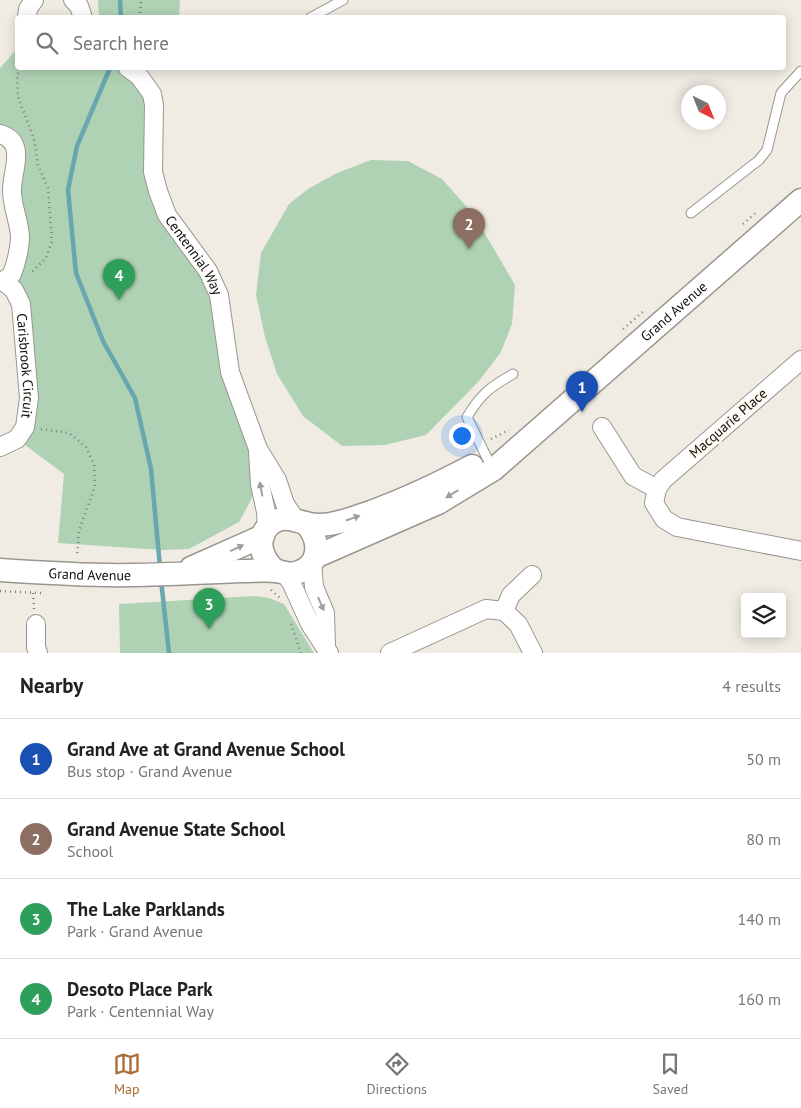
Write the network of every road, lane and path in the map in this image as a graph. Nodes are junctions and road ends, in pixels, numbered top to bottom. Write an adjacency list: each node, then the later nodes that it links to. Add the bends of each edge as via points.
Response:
1 (34, 0): 4 (street)
2 (141, 0): 5 (path)
3 (343, 0): 6 (lane)
4 (27, 15)
5 (140, 15)
6 (316, 15)
7 (19, 70): 13 (path, via 18,97 48,188 52,241 46,258 23,279)
8 (131, 70): 20 (street, Centennial Way, via 152,94 153,172 158,191 167,215 208,271 219,295 230,372)
9 (801, 71): 12 (lane, via 780,93 767,150 759,160)
10 (0, 134): 13 (street, via 14,145 17,158 11,190 20,237 11,276)
11 (801, 200): 16 (street, Grand Avenue)
12 (691, 213)
13 (6, 284): 17 (street, Carisbrook Circuit, via 21,304 29,398)
14 (801, 360): 22 (street, Macquarie Place)
15 (513, 374): 21 (lane, via 477,400 467,417)
16 (546, 422): 21 (street, Grand Avenue); 26 (street, Grand Avenue, one-way to 26, via 494,469 438,503)
17 (25, 427): 19 (street, Carisbrook Circuit, via 17,439); 27 (path, via 69,433 86,446 94,464 95,486 79,531)
18 (602, 427): 22 (street, via 633,476)
19 (0, 447)
20 (258, 448): 23 (street, Centennial Way, via 277,480 285,504); 24 (street, Centennial Way, one-way to 20, via 266,512)
21 (487, 458): 23 (street, Grand Avenue, one-way to 21, via 340,522 385,507)
22 (656, 488): 25 (street, via 654,503 664,520 677,527)
23 (300, 521): 24 (street, Grand Avenue, via 280,520); 26 (street, via 312,530 316,538)
24 (265, 532): 29 (street, Grand Avenue, one-way to 24, via 223,555); 31 (street, via 261,546 263,556)
25 (801, 551)
26 (313, 559): 31 (street, Grand Avenue, via 300,572); 36 (street, one-way to 36, via 314,588 325,613)
27 (77, 560)
28 (0, 570): 29 (street, Grand Avenue, via 75,575)
29 (179, 573): 31 (street, Grand Avenue)
30 (532, 575): 33 (street, via 511,595)
31 (275, 578): 32 (path, via 271,590); 36 (street, via 291,582 310,624)
32 (283, 602)
33 (504, 612): 39 (street, via 486,609); 40 (street, via 518,624)
34 (289, 619): 38 (path)
35 (36, 624): 37 (street)
36 (327, 649)
37 (38, 653)
38 (301, 653)
39 (390, 653)
40 (533, 653)

